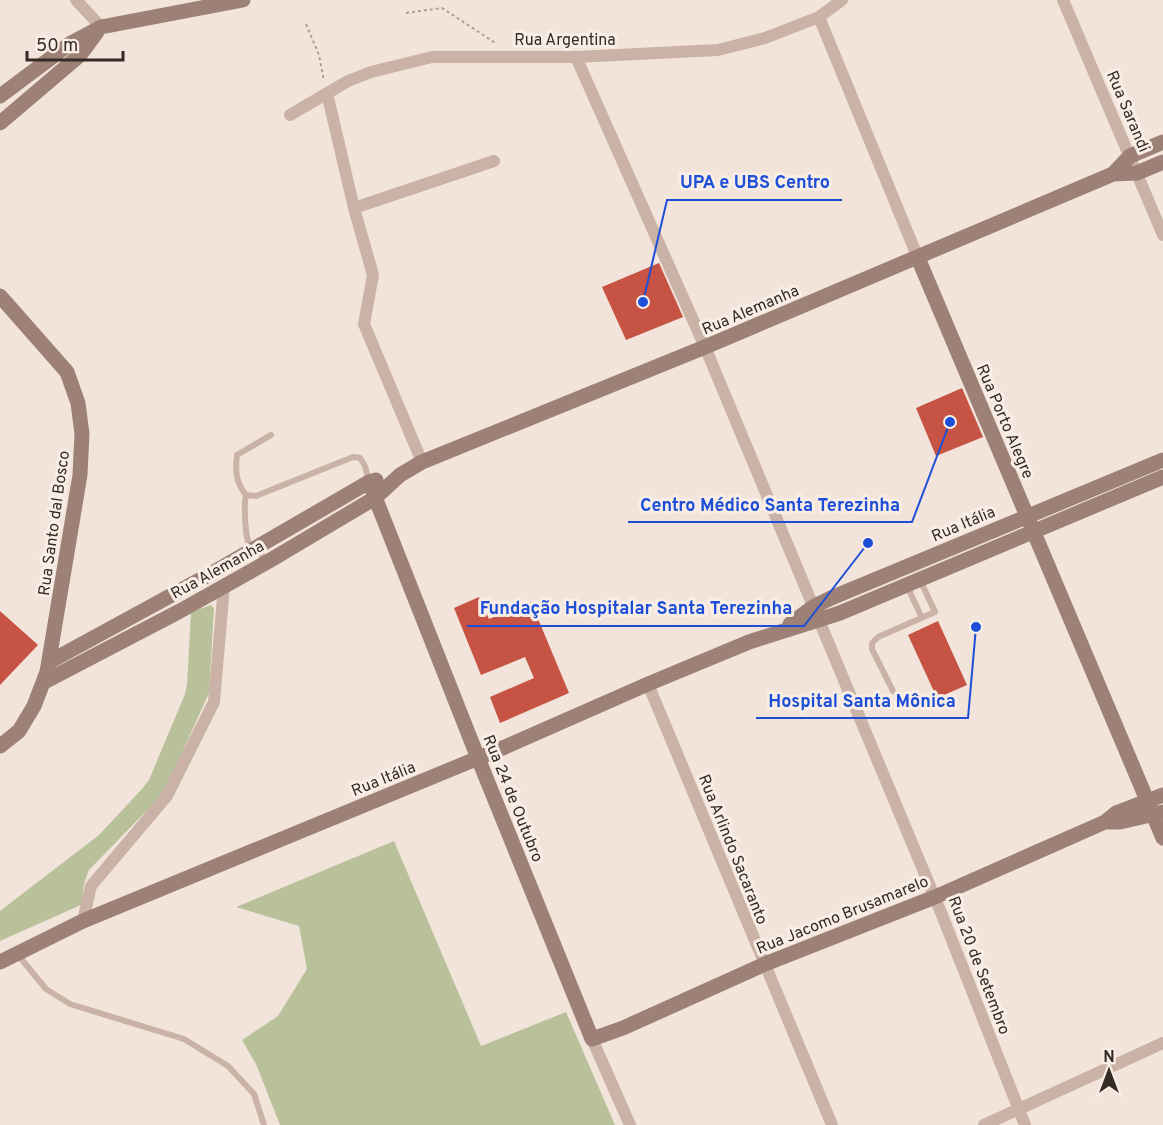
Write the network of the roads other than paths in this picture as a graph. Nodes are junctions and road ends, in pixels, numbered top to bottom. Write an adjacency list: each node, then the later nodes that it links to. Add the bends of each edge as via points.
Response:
1 (76, 0): 6 (street)
2 (243, 0): 6 (main road)
3 (842, 0): 5 (street, Rua Argentina)
4 (1063, 0): 13 (street, Rua Sarandi)
5 (819, 17): 7 (street, Rua Argentina, via 765,38 718,50); 20 (street, Rua Porto Alegre)
6 (101, 27): 9 (main road, via 71,43); 11 (main road, via 80,55)
7 (576, 57): 8 (street, Rua Argentina, via 432,57 371,72); 22 (street, Rua 20 de Setembro)
8 (327, 93): 10 (street, Rua Argentina); 18 (street)
9 (0, 96)
10 (290, 115)
11 (0, 123)
12 (1163, 142): 13 (main road, Rua Alemanha)
13 (1130, 156): 16 (street, Rua Sarandi); 17 (main road, Rua Alemanha)
14 (494, 161): 18 (street)
15 (1163, 162): 16 (main road, Rua Alemanha)
16 (1137, 173): 17 (main road, Rua Alemanha); 19 (street, Rua Sarandi)
17 (1113, 174): 20 (main road, Rua Alemanha)
18 (354, 208): 25 (street, via 373,275 364,324)
19 (1163, 236)
20 (918, 258): 22 (main road, Rua Alemanha); 31 (main road, Rua Porto Alegre)
21 (0, 296): 39 (main road, Rua Santo dal Bosco, via 67,372 78,403 82,434 80,475)
22 (705, 348): 25 (main road, Rua Alemanha); 37 (street, Rua 20 de Setembro)
23 (272, 435): 29 (lane, via 237,455 238,486)
24 (1163, 460): 31 (main road, Rua Itália)
25 (422, 462): 26 (main road, Rua Alemanha)
26 (400, 475): 28 (main road, Rua Alemanha); 30 (main road, Rua Alemanha)
27 (1163, 477): 32 (main road, Rua Itália)
28 (369, 482): 29 (lane, via 360,458 353,457 256,496); 30 (main road, Rua 24 de Outubro); 33 (main road, Rua Alemanha)
29 (246, 495): 33 (lane, via 246,540)
30 (375, 498): 34 (main road, Rua Alemanha); 43 (main road, Rua 24 de Outubro)
31 (1026, 516): 32 (main road, Rua Porto Alegre); 37 (main road, Rua Itália, via 831,598)
32 (1032, 532): 35 (main road, Rua Itália); 45 (main road, Rua Porto Alegre)
33 (252, 549): 34 (lane); 39 (main road, Rua Alemanha)
34 (269, 561): 36 (main road, Rua Alemanha)
35 (913, 582): 37 (main road, Rua Itália); 38 (lane); 38 (lane, via 935,612)
36 (224, 586): 39 (main road, Rua Alemanha); 48 (street, via 214,702 167,796 91,886)
37 (816, 614): 40 (main road, Rua Itália); 47 (street, Rua 20 de Setembro)
38 (922, 618): 41 (lane, via 872,643)
39 (47, 672): 42 (main road, Rua Santo dal Bosco, via 19,731)
40 (648, 684): 43 (main road, Rua Itália); 51 (street, Rua Arlindo Sacaranto)
41 (893, 692)
42 (0, 746)
43 (478, 758): 48 (main road, Rua Itália); 52 (main road, Rua 24 de Outubro)
44 (1163, 795): 45 (main road, Rua Jacomo Brusamarelo)
45 (1154, 809): 46 (main road, Rua Porto Alegre); 47 (main road, Rua Jacomo Brusamarelo, via 1120,822 1105,822)
46 (1163, 838)
47 (935, 897): 51 (main road, Rua Jacomo Brusamarelo); 54 (street, Rua 20 de Setembro)
48 (83, 921): 49 (main road, Rua Itália)
49 (17, 954): 50 (main road, Rua Itália); 55 (lane, via 46,989 70,1004 184,1039 228,1066 254,1094)
50 (0, 962)
51 (765, 963): 52 (main road, Rua Jacomo Brusamarelo); 57 (street, Rua Arlindo Sacaranto)
52 (592, 1039): 56 (street, Rua 24 de Outubro)
53 (1163, 1043): 54 (street)
54 (1018, 1108): 58 (street); 59 (street, Rua 20 de Setembro)
55 (264, 1125)
56 (630, 1125)
57 (832, 1125)
58 (984, 1125)
59 (1025, 1125)

